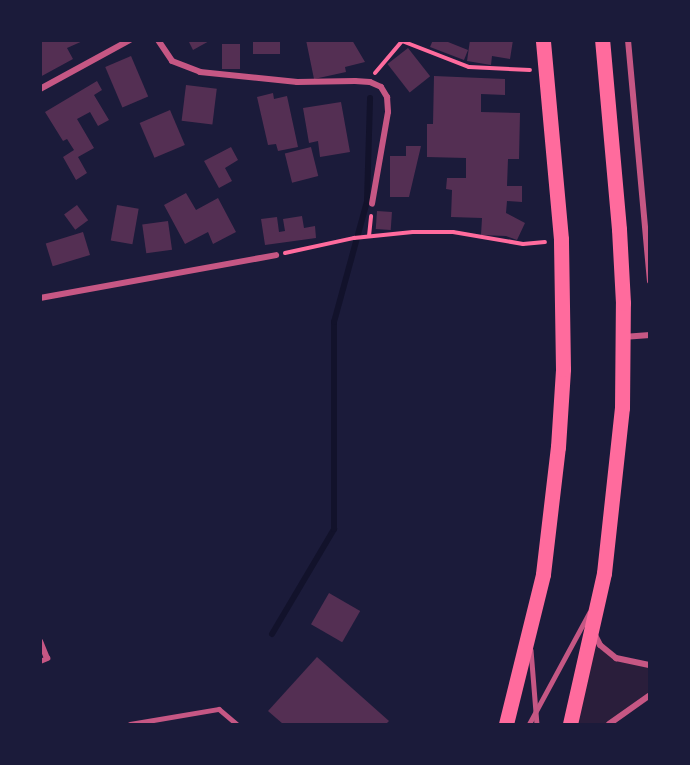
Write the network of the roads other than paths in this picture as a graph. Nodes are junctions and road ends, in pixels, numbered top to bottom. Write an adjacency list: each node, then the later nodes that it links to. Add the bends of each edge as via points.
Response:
1 (130, 40): 6 (street)
2 (158, 40): 7 (street, via 172,61 200,72 297,82 370,82 381,87 387,96 388,112)
3 (543, 40): 15 (main road, via 564,316 558,447 543,574)
4 (602, 40): 12 (main road, via 615,165)
5 (628, 40): 9 (street)
6 (40, 89)
7 (372, 204)
8 (276, 255): 10 (street)
9 (650, 281)
10 (40, 298)
11 (650, 335): 12 (street)
12 (623, 337): 13 (main road, via 618,465)
13 (600, 594): 14 (main road); 20 (lane)
14 (593, 627): 18 (street, via 600,645 616,658); 26 (main road)
15 (529, 632): 20 (lane); 23 (main road)
16 (40, 641): 17 (street)
17 (44, 660)
18 (650, 665)
19 (650, 695): 27 (street)
20 (536, 711): 24 (lane); 25 (lane)
21 (130, 724): 22 (lane, via 219,709)
22 (237, 724)
23 (506, 724)
24 (529, 724)
25 (537, 724)
26 (570, 724)
27 (609, 724)

